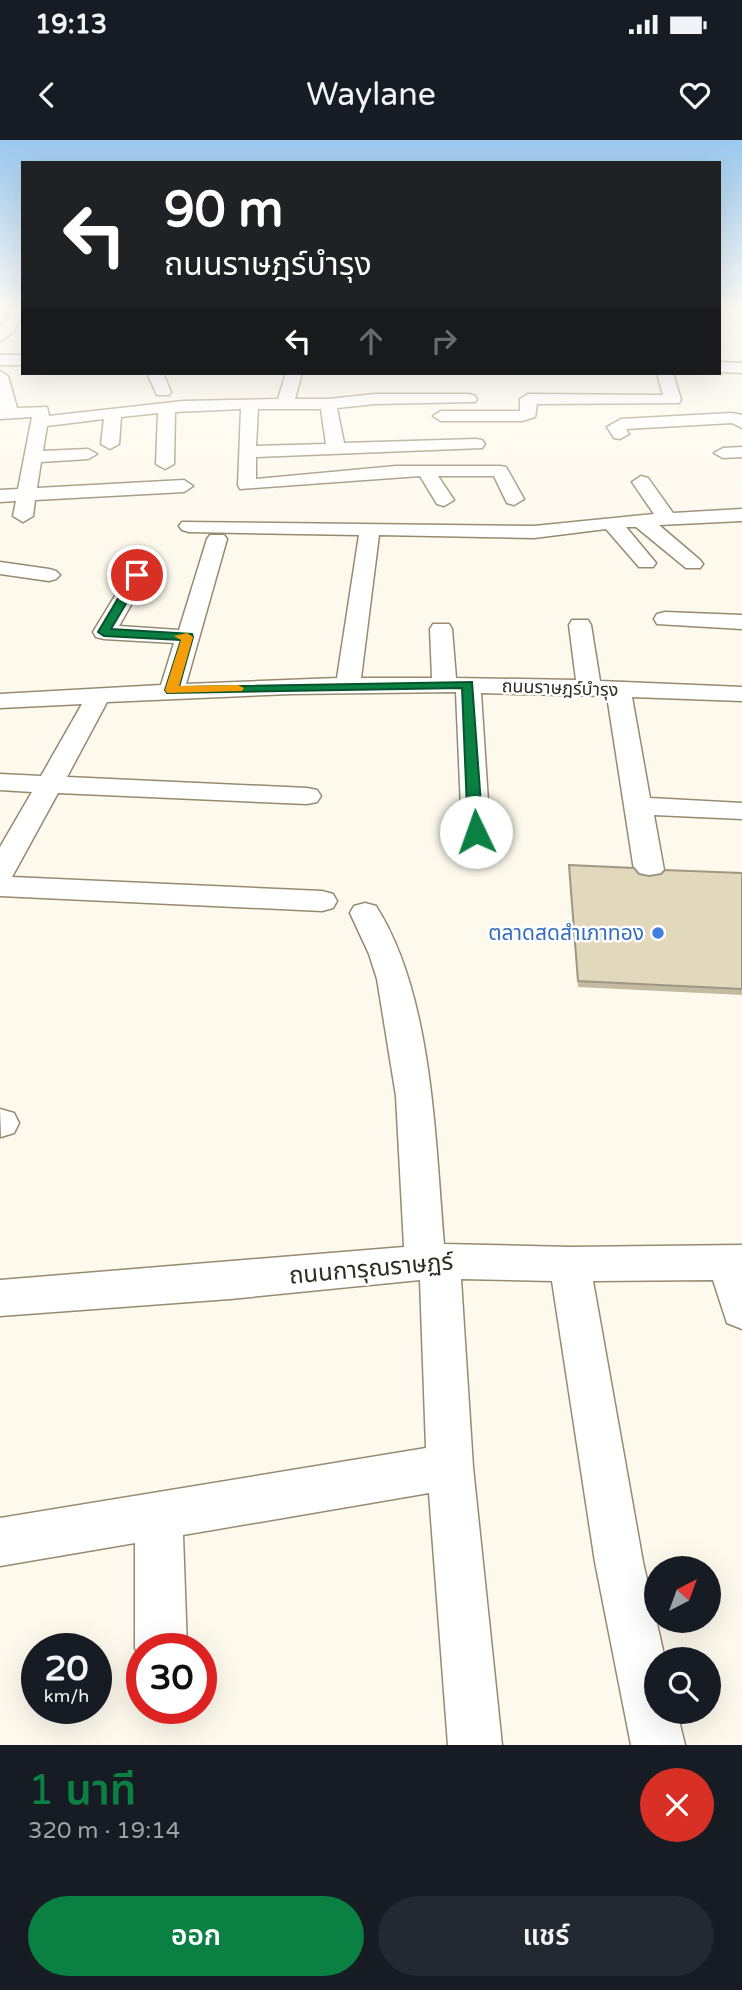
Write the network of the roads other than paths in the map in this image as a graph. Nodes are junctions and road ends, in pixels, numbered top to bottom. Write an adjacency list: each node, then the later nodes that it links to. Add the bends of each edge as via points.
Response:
1 (1, 382): 10 (street)
2 (158, 382): 6 (street)
3 (291, 382): 8 (street)
4 (668, 382): 5 (street, via 673,400)
5 (528, 399): 9 (street, via 375,398); 12 (street, via 529,413 519,416)
6 (165, 400): 7 (street); 11 (street); 24 (street)
7 (250, 404): 8 (street); 20 (street)
8 (285, 404): 9 (street)
9 (328, 404): 18 (street)
10 (5, 414): 13 (street)
11 (113, 414): 13 (street); 16 (street)
12 (441, 415)
13 (40, 417): 23 (street)
14 (742, 423): 15 (street, via 732,418 621,424 616,427)
15 (620, 434)
16 (110, 444)
17 (475, 444): 18 (street)
18 (336, 449): 20 (street)
19 (742, 452): 21 (street)
20 (247, 453): 25 (street, via 237,486)
21 (723, 453)
22 (88, 454): 23 (street)
23 (33, 457): 28 (street)
24 (165, 464)
25 (425, 470): 30 (street, via 500,471); 31 (street)
26 (641, 482): 34 (street)
27 (184, 486): 28 (street)
28 (26, 493): 29 (street); 33 (street)
29 (0, 496)
30 (514, 499)
31 (444, 500)
32 (742, 515): 34 (street)
33 (23, 516)
34 (667, 519): 35 (street)
35 (640, 520): 36 (street); 41 (street)
36 (611, 522): 38 (street, via 534,532); 40 (street)
37 (189, 526): 38 (street)
38 (370, 529): 50 (street)
39 (216, 539): 49 (street)
40 (646, 564)
41 (693, 564)
42 (0, 568): 43 (street)
43 (49, 575)
44 (137, 575): 49 (street, via 104,632)
45 (666, 619): 46 (street)
46 (742, 622)
47 (580, 625): 52 (street)
48 (441, 629): 51 (street)
49 (187, 637): 53 (street)
50 (348, 685): 51 (street, ถนนราษฎร์บำรุง); 53 (street, ถนนราษฎร์บำรุง)
51 (456, 685): 52 (street, ถนนราษฎร์บำรุง); 63 (street)
52 (589, 689): 54 (street, ถนนราษฎร์บำรุง)
53 (172, 690): 56 (street, ถนนราษฎร์บำรุง)
54 (618, 690): 55 (street, ถนนราษฎร์บำรุง); 61 (street)
55 (742, 694)
56 (99, 695): 57 (street, ถนนราษฎร์บำรุง); 59 (street)
57 (0, 701)
58 (0, 782): 59 (street)
59 (49, 784): 60 (street); 65 (street)
60 (307, 796)
61 (638, 806): 62 (street); 64 (street)
62 (742, 811)
63 (476, 832)
64 (649, 870)
65 (0, 873)
66 (0, 886): 67 (street)
67 (322, 901)
68 (365, 913): 69 (street, via 393,979 414,1096)
69 (432, 1261): 71 (street, ถนนการุณราษฏร์); 72 (street, ถนนการุณราษฏร์); 74 (street)
70 (735, 1262): 71 (street, ถนนการุณราษฏร์); 73 (street)
71 (570, 1264): 79 (street, via 619,1562)
72 (0, 1298)
73 (742, 1310)
74 (450, 1467): 75 (street); 78 (street)
75 (159, 1516): 76 (street); 77 (street)
76 (0, 1542)
77 (161, 1633)
78 (475, 1745)
79 (658, 1745)

